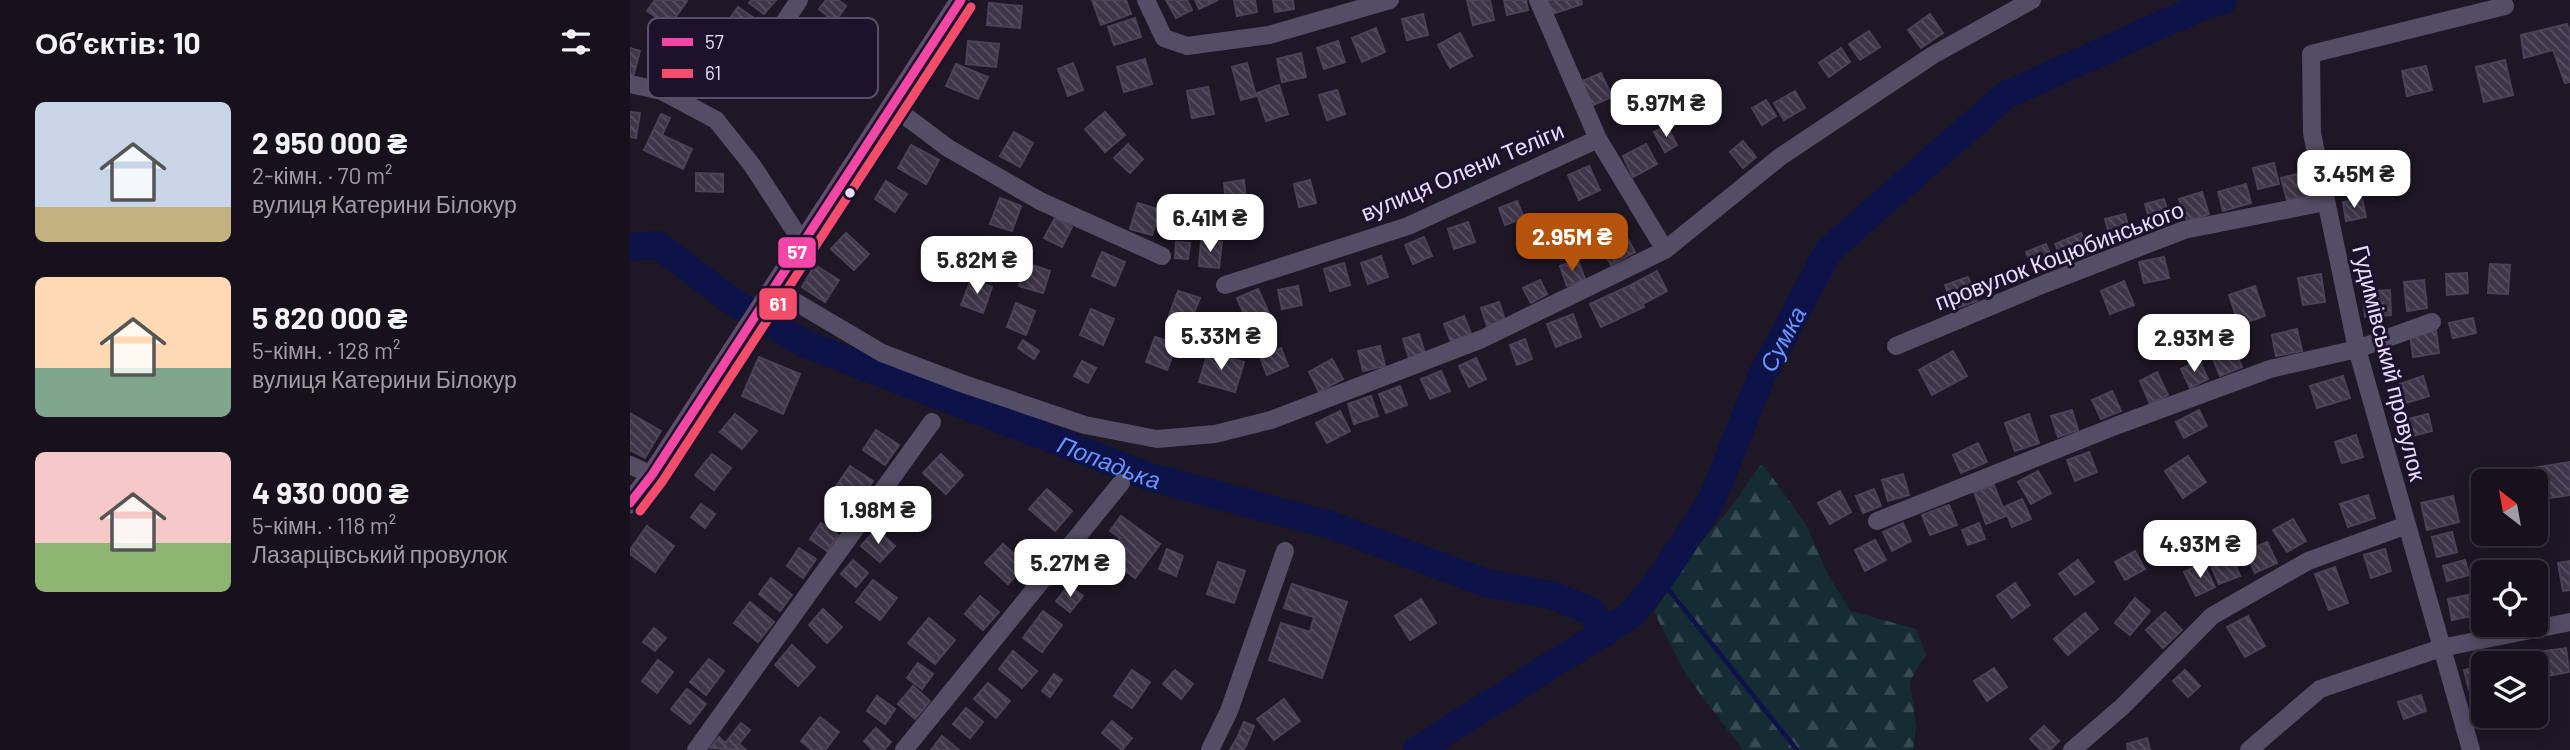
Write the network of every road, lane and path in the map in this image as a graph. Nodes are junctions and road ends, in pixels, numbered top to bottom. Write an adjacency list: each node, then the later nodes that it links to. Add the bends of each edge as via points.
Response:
1 (799, 0): 8 (street)
2 (961, 0): 12 (main road)
3 (1146, 0): 4 (street, via 1164,38 1187,46 1269,35)
4 (1390, 0)
5 (1538, 0): 13 (street)
6 (2032, 0): 16 (street, via 1933,55 1780,157)
7 (2505, 6): 14 (street, Гудимівський провулок, via 2311,54 2312,133)
8 (787, 18)
9 (630, 84): 10 (street)
10 (648, 88)
11 (675, 98): 15 (street, via 716,120)
12 (892, 106): 15 (main road); 17 (street, via 948,149 1040,201)
13 (1598, 139): 16 (street); 18 (street, вулиця Олени Теліги, via 1408,226)
14 (2325, 202): 21 (street, провулок Коцюбинського, via 2184,230); 22 (street, Гудимівський провулок)
15 (802, 242): 19 (main road)
16 (1665, 250): 19 (street, via 1482,339 1271,420 1215,434 1157,439 1084,425 882,353)
17 (1161, 256)
18 (1225, 285)
19 (770, 292): 25 (main road)
20 (2432, 322): 22 (street)
21 (1896, 346)
22 (2357, 349): 28 (street, via 2270,369); 29 (street, Гудимівський провулок)
23 (932, 422): 34 (street)
24 (630, 465): 25 (street)
25 (652, 475): 27 (main road)
26 (1121, 483): 35 (street)
27 (630, 503)
28 (1877, 521)
29 (2407, 525): 32 (street, Гудимівський провулок); 37 (street, via 2308,561 2212,616 2122,707)
30 (1285, 551): 36 (street, via 1229,711)
31 (2570, 622): 32 (street)
32 (2441, 648): 33 (street, Гудимівський провулок); 38 (street, via 2320,689)
33 (2466, 747)
34 (696, 750)
35 (904, 750)
36 (1210, 750)
37 (2071, 750)
38 (2249, 750)

